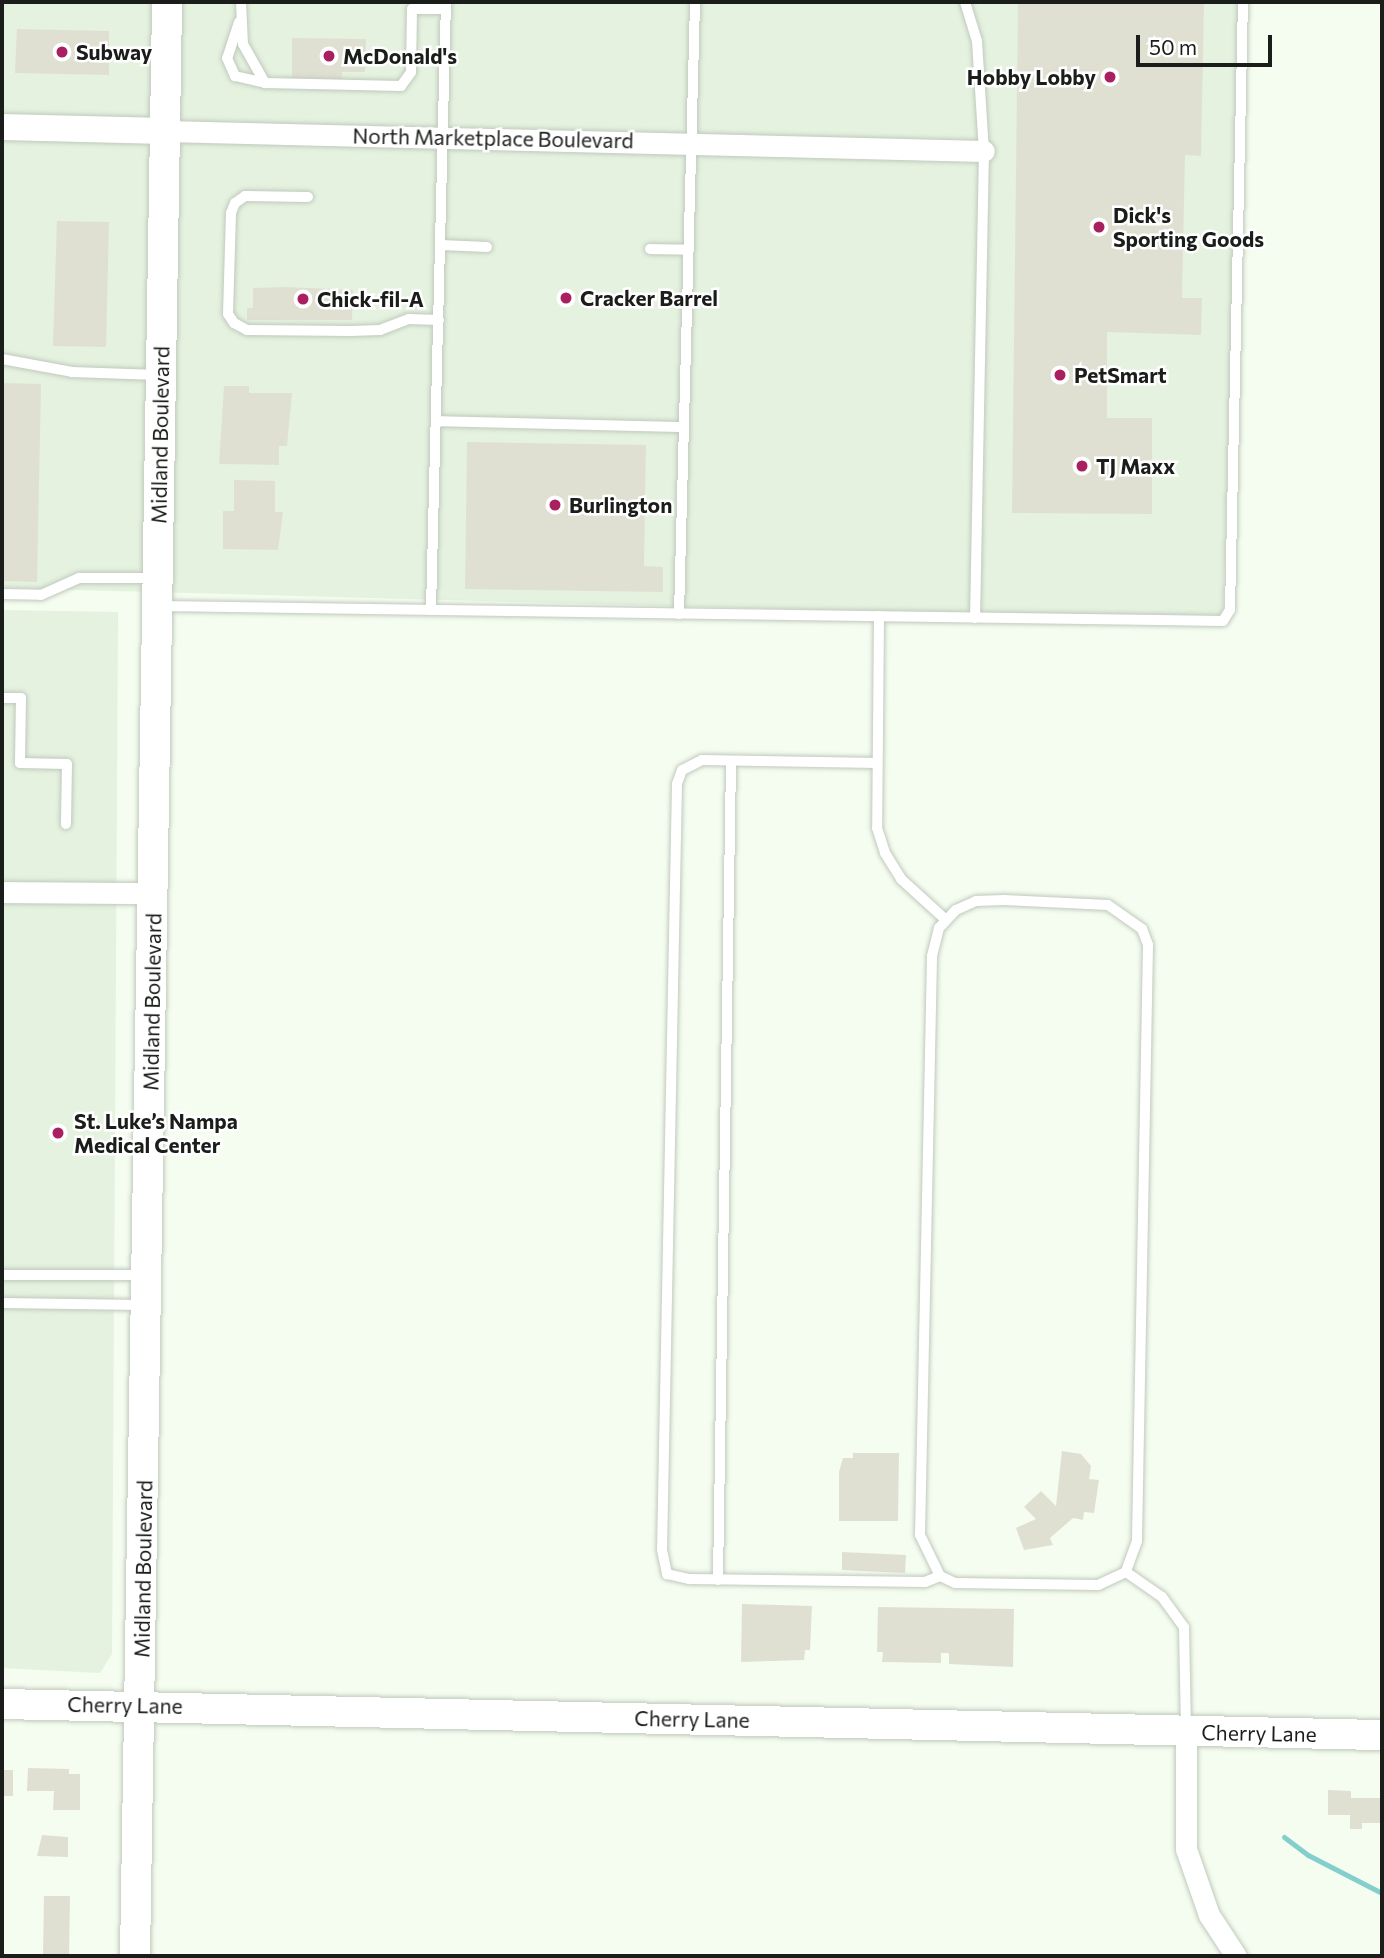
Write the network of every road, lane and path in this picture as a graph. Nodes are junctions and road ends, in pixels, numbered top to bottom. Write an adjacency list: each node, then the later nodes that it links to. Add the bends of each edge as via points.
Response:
1 (167, 2): 10 (main road, Midland Boulevard)
2 (695, 2): 12 (lane)
3 (965, 2): 13 (lane, via 977,41)
4 (1243, 2): 29 (lane, via 1230,610 1223,621)
5 (241, 4): 7 (lane)
6 (446, 5): 8 (lane, via 412,9 411,72 401,86); 11 (lane)
7 (241, 19): 8 (lane, via 243,44); 8 (lane, via 227,58 235,76)
8 (265, 83)
9 (2, 127): 10 (street, North Marketplace Boulevard)
10 (165, 131): 11 (street, North Marketplace Boulevard); 21 (main road, Midland Boulevard)
11 (444, 137): 12 (street, North Marketplace Boulevard); 15 (lane)
12 (692, 143): 13 (street, North Marketplace Boulevard); 18 (lane)
13 (984, 151): 29 (lane)
14 (308, 197): 19 (lane, via 246,196 235,203 231,213 231,319 247,330 337,331 380,330 409,319)
15 (441, 246): 16 (lane); 19 (lane)
16 (487, 247)
17 (650, 249): 18 (lane)
18 (689, 250): 23 (lane)
19 (439, 320): 22 (lane)
20 (2, 359): 21 (lane, via 72,372)
21 (160, 375): 24 (main road, Midland Boulevard)
22 (436, 421): 23 (lane); 26 (lane)
23 (684, 427): 27 (lane)
24 (158, 592): 25 (lane, via 79,578 41,595); 26 (lane); 35 (main road, Midland Boulevard)
25 (2, 594)
26 (431, 610): 27 (lane)
27 (679, 614): 28 (lane)
28 (879, 616): 29 (lane); 32 (lane)
29 (975, 618)
30 (2, 698): 33 (lane, via 21,698 20,763 67,764)
31 (732, 761): 32 (lane); 43 (lane); 43 (lane, via 702,760 682,769 677,784 662,1550 667,1574)
32 (877, 763): 36 (lane, via 877,828 884,853 901,880)
33 (66, 824)
34 (2, 892): 35 (street)
35 (154, 893): 38 (main road, Midland Boulevard)
36 (945, 919): 41 (lane, via 976,901 1108,905 1142,929 1148,945 1137,1541); 42 (lane, via 932,956 919,1520 920,1535)
37 (2, 1275): 38 (lane)
38 (148, 1275): 40 (main road, Midland Boulevard)
39 (2, 1303): 40 (lane)
40 (147, 1305): 45 (main road, Midland Boulevard)
41 (1125, 1572): 42 (lane, via 1098,1585 955,1583); 46 (lane, via 1162,1597 1184,1627)
42 (940, 1576): 43 (lane, via 925,1582)
43 (718, 1580)
44 (2, 1704): 45 (main road, Cherry Lane)
45 (141, 1705): 46 (main road, Cherry Lane); 48 (main road, Midland Boulevard)
46 (1186, 1732): 47 (main road, Cherry Lane); 49 (street, via 1186,1849 1209,1914)
47 (1382, 1735)
48 (135, 1956)
49 (1236, 1956)

